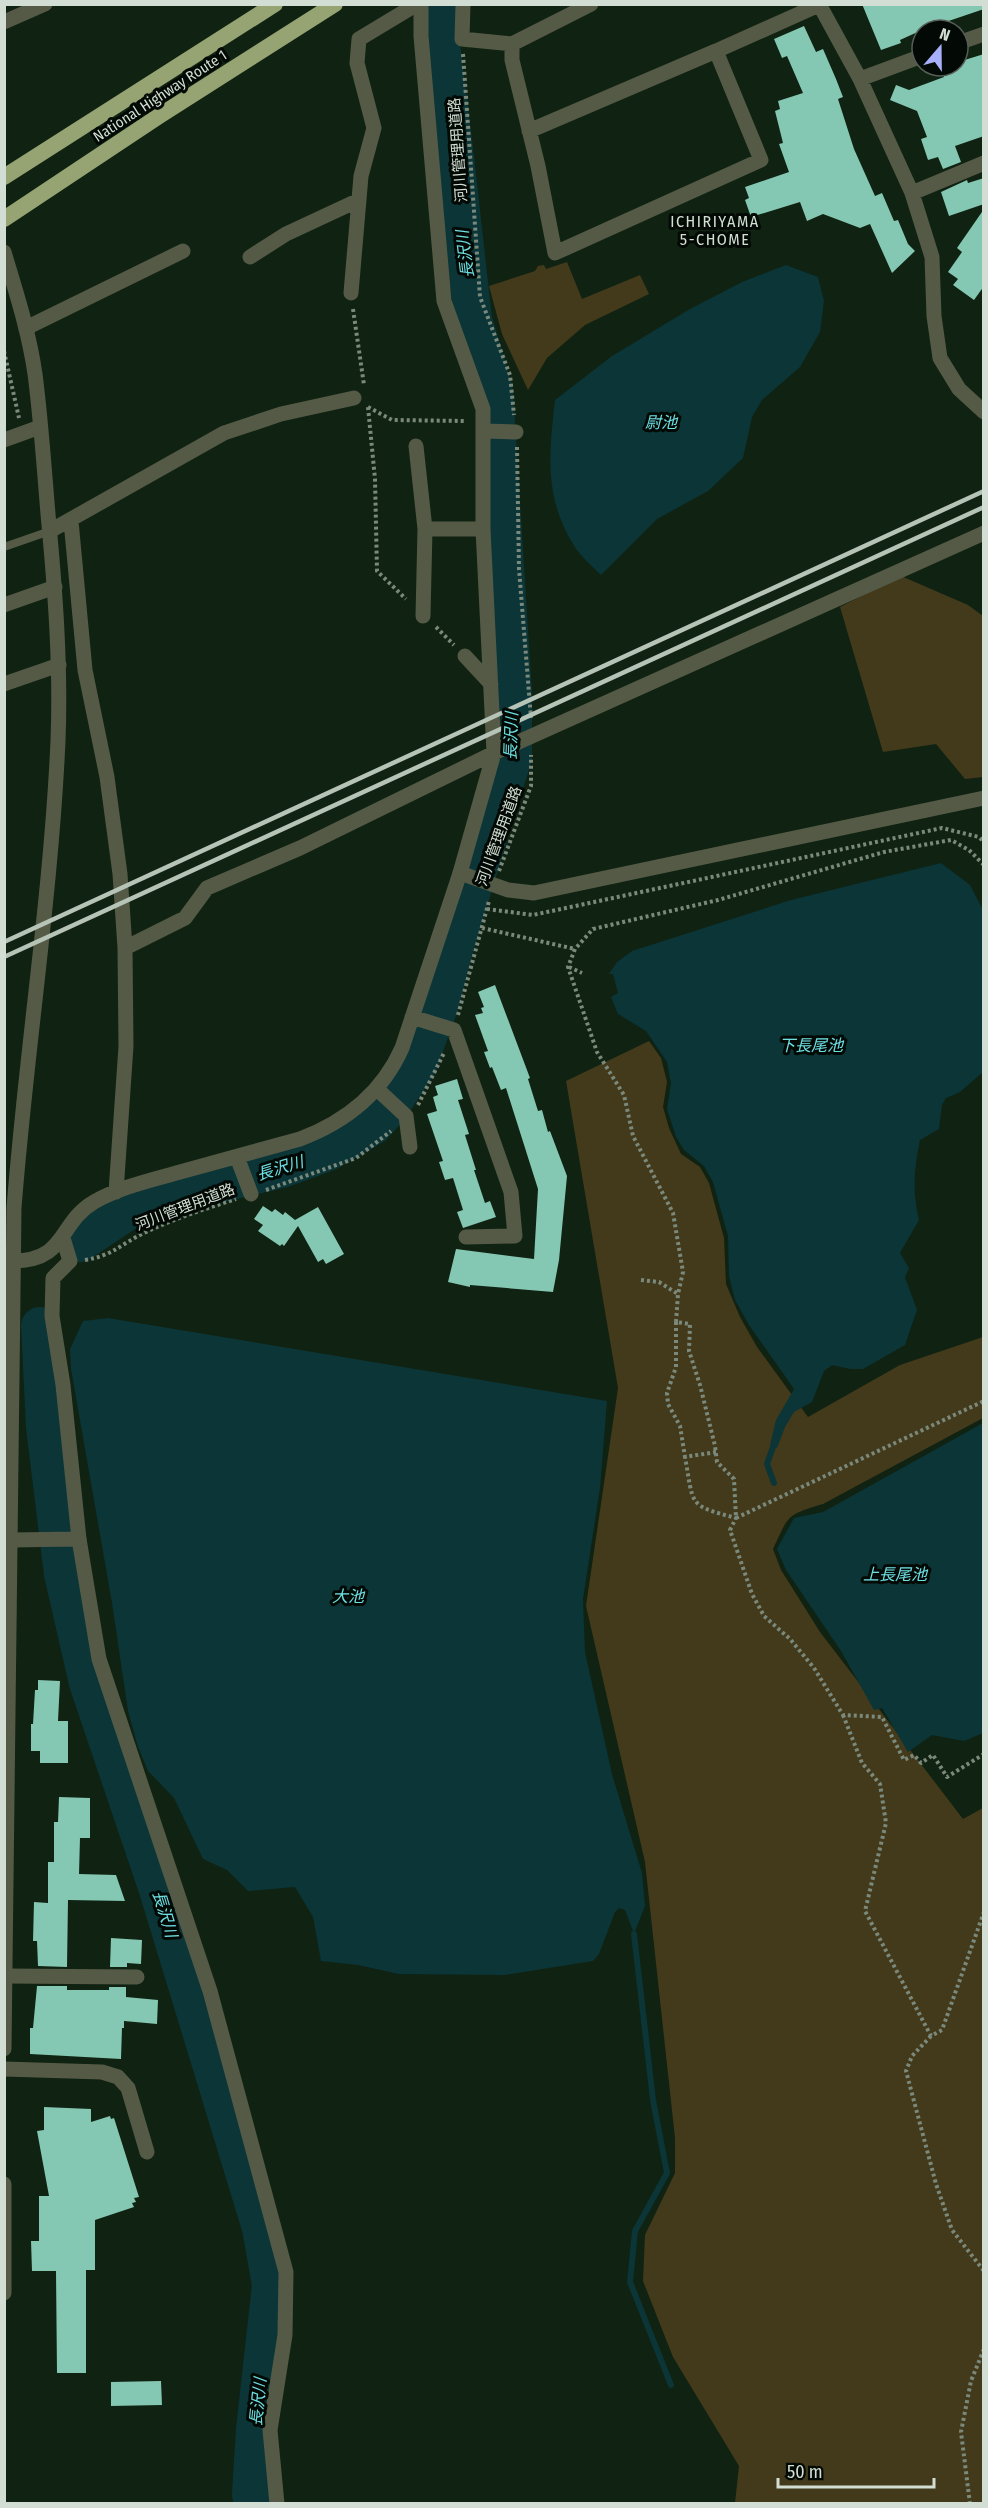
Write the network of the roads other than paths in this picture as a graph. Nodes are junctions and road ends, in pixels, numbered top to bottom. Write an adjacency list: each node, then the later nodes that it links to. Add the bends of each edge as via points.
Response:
1 (45, 4): 8 (street)
2 (275, 4): 15 (highway, National Highway Route 1)
3 (335, 4): 18 (highway, National Highway Route 1)
4 (419, 4): 17 (street, via 359,39 357,63 374,128); 27 (street, via 444,301 483,409)
5 (463, 4): 9 (street, via 462,39)
6 (591, 4): 9 (street)
7 (819, 5): 10 (street); 12 (street)
8 (4, 22)
9 (512, 44): 13 (street, via 512,60)
10 (716, 51): 13 (street); 13 (street, via 761,160 555,253)
11 (910, 60): 12 (street)
12 (860, 79): 16 (street)
13 (529, 131)
14 (984, 163): 16 (street)
15 (4, 177)
16 (912, 193): 25 (street, via 932,257 940,358 959,389)
17 (359, 200): 21 (street, via 286,234); 22 (street)
18 (4, 219)
19 (183, 251): 23 (street)
20 (4, 252): 23 (street)
21 (250, 258)
22 (351, 293)
23 (26, 328): 26 (street)
24 (354, 398): 31 (street, via 281,414 224,433)
25 (984, 412)
26 (40, 428): 29 (street); 34 (street)
27 (484, 428): 28 (street); 33 (street)
28 (515, 432)
29 (4, 440)
30 (416, 446): 32 (street)
31 (71, 521): 34 (street); 47 (street, via 85,670 107,777)
32 (425, 529): 33 (street); 39 (street)
33 (483, 529): 43 (street)
34 (50, 531): 36 (lane); 37 (street)
35 (984, 533): 44 (street)
36 (4, 547)
37 (55, 587): 38 (street); 41 (street)
38 (4, 604)
39 (423, 616)
40 (465, 656): 43 (street)
41 (59, 665): 42 (street); 56 (street, via 58,742 46,900)
42 (4, 684)
43 (491, 684): 44 (street)
44 (494, 753): 46 (street); 47 (street, via 300,848 207,888 185,918)
45 (984, 798): 46 (street, via 534,893 508,890)
46 (460, 873): 48 (street)
47 (125, 948): 52 (street, via 126,1046)
48 (413, 1017): 49 (street, via 394,1064); 54 (street, via 453,1029 511,1192 515,1236)
49 (377, 1089): 50 (street, via 405,1116); 51 (street, via 322,1131)
50 (410, 1148)
51 (237, 1157): 52 (street); 53 (street)
52 (116, 1192): 55 (street, via 82,1211)
53 (251, 1194)
54 (466, 1237)
55 (63, 1238): 56 (street, via 36,1259); 57 (street, via 70,1261 53,1278 52,1316)
56 (9, 1261): 58 (street)
57 (78, 1539): 58 (street); 68 (street, via 99,1659 210,1991 286,2272 285,2335 270,2430)
58 (10, 1540): 59 (street)
59 (5, 1969): 60 (street)
60 (5, 1976): 61 (street); 62 (street)
61 (137, 1977)
62 (4, 2049)
63 (4, 2069): 64 (street, via 102,2072 118,2077 128,2088)
64 (147, 2152)
65 (4, 2184): 66 (street)
66 (5, 2248): 67 (street)
67 (4, 2294)
68 (277, 2504)

